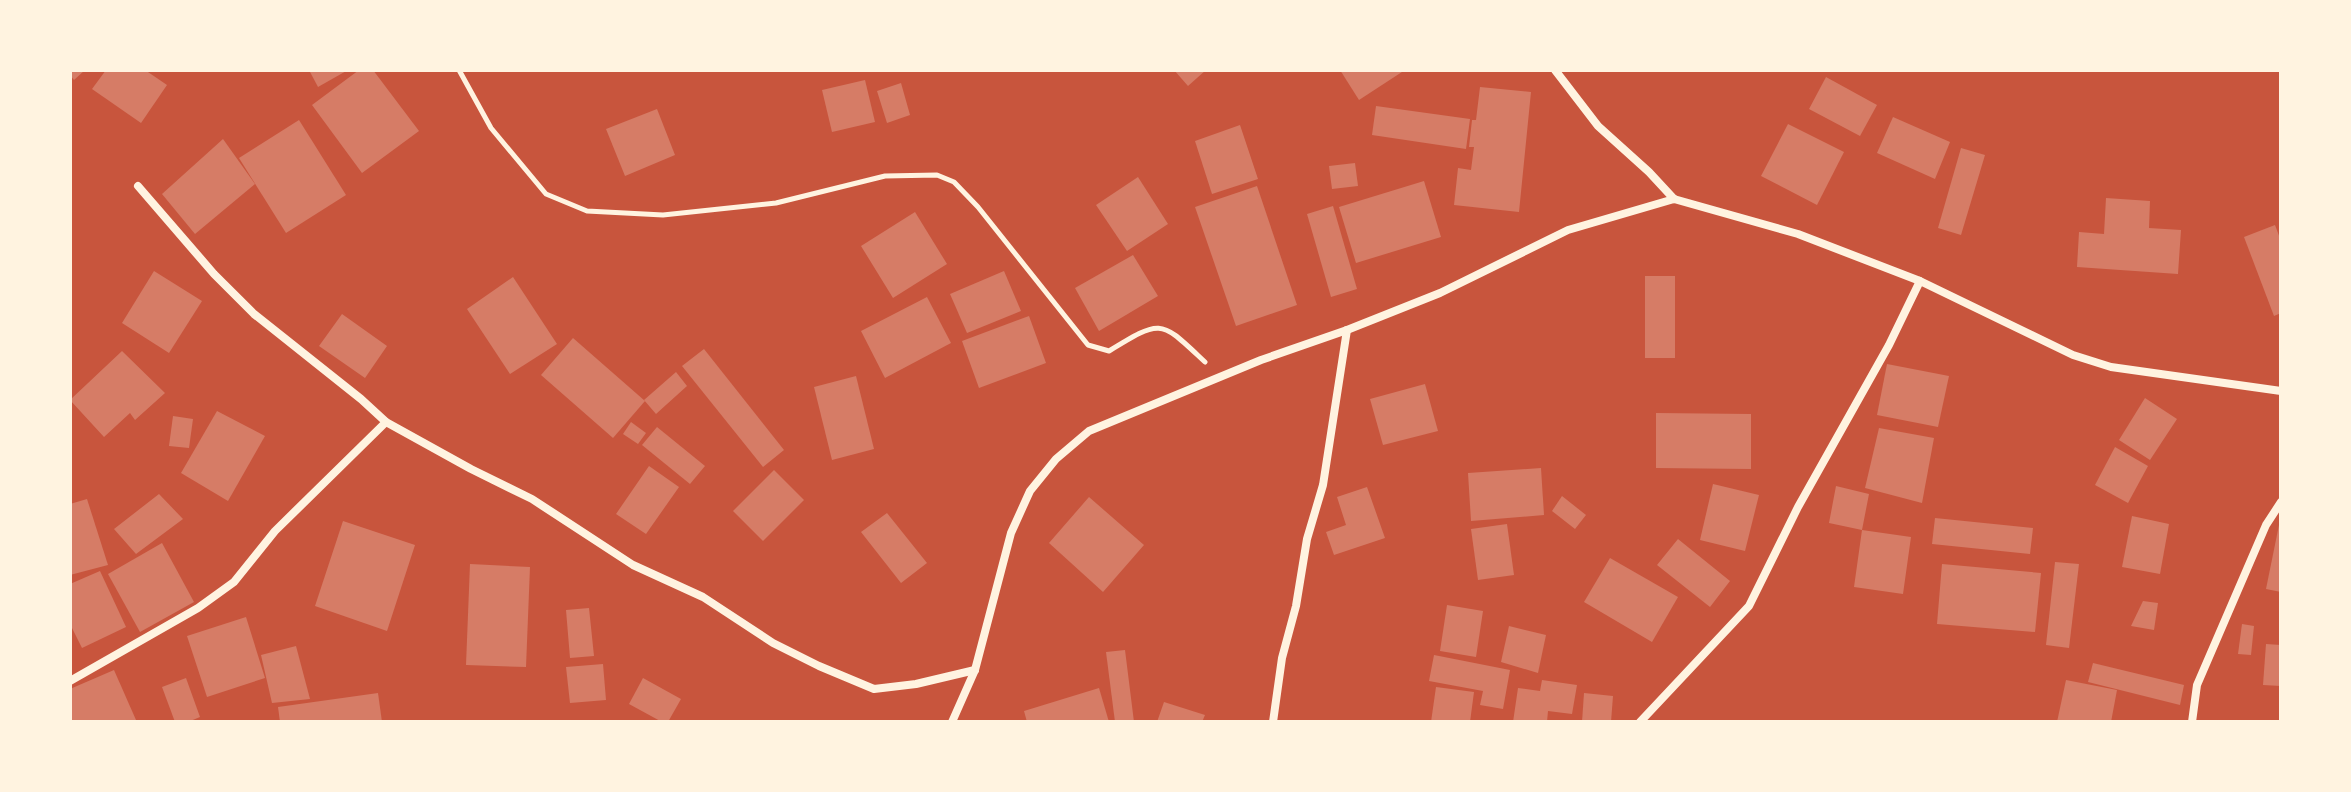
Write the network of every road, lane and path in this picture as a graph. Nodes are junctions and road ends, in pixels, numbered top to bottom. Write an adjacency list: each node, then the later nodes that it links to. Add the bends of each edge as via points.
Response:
1 (459, 70): 7 (path, via 491,128 546,194 587,211 663,215 776,203 885,176 937,175 954,182 978,207 1088,345 1109,351 1144,329 1160,326)
2 (1555, 70): 4 (street, via 1598,126)
3 (138, 186): 9 (street, via 254,314)
4 (1674, 199): 5 (street, via 1798,234); 6 (street, via 1568,230 1440,293)
5 (1920, 281): 8 (street, via 2073,355 2111,367); 15 (street, via 1749,606)
6 (1347, 330): 7 (street); 14 (street, via 1323,485 1307,539)
7 (1221, 377): 11 (street, via 1089,431 1056,459 1030,491 1011,533)
8 (2281, 391)
9 (386, 422): 11 (street, via 532,499 633,565 703,597 819,666 874,689); 12 (street, via 275,531 234,582)
10 (2281, 502): 16 (street, via 2266,525 2197,685)
11 (975, 670): 13 (street)
12 (70, 681)
13 (952, 722)
14 (1273, 722)
15 (1640, 722)
16 (2192, 722)

